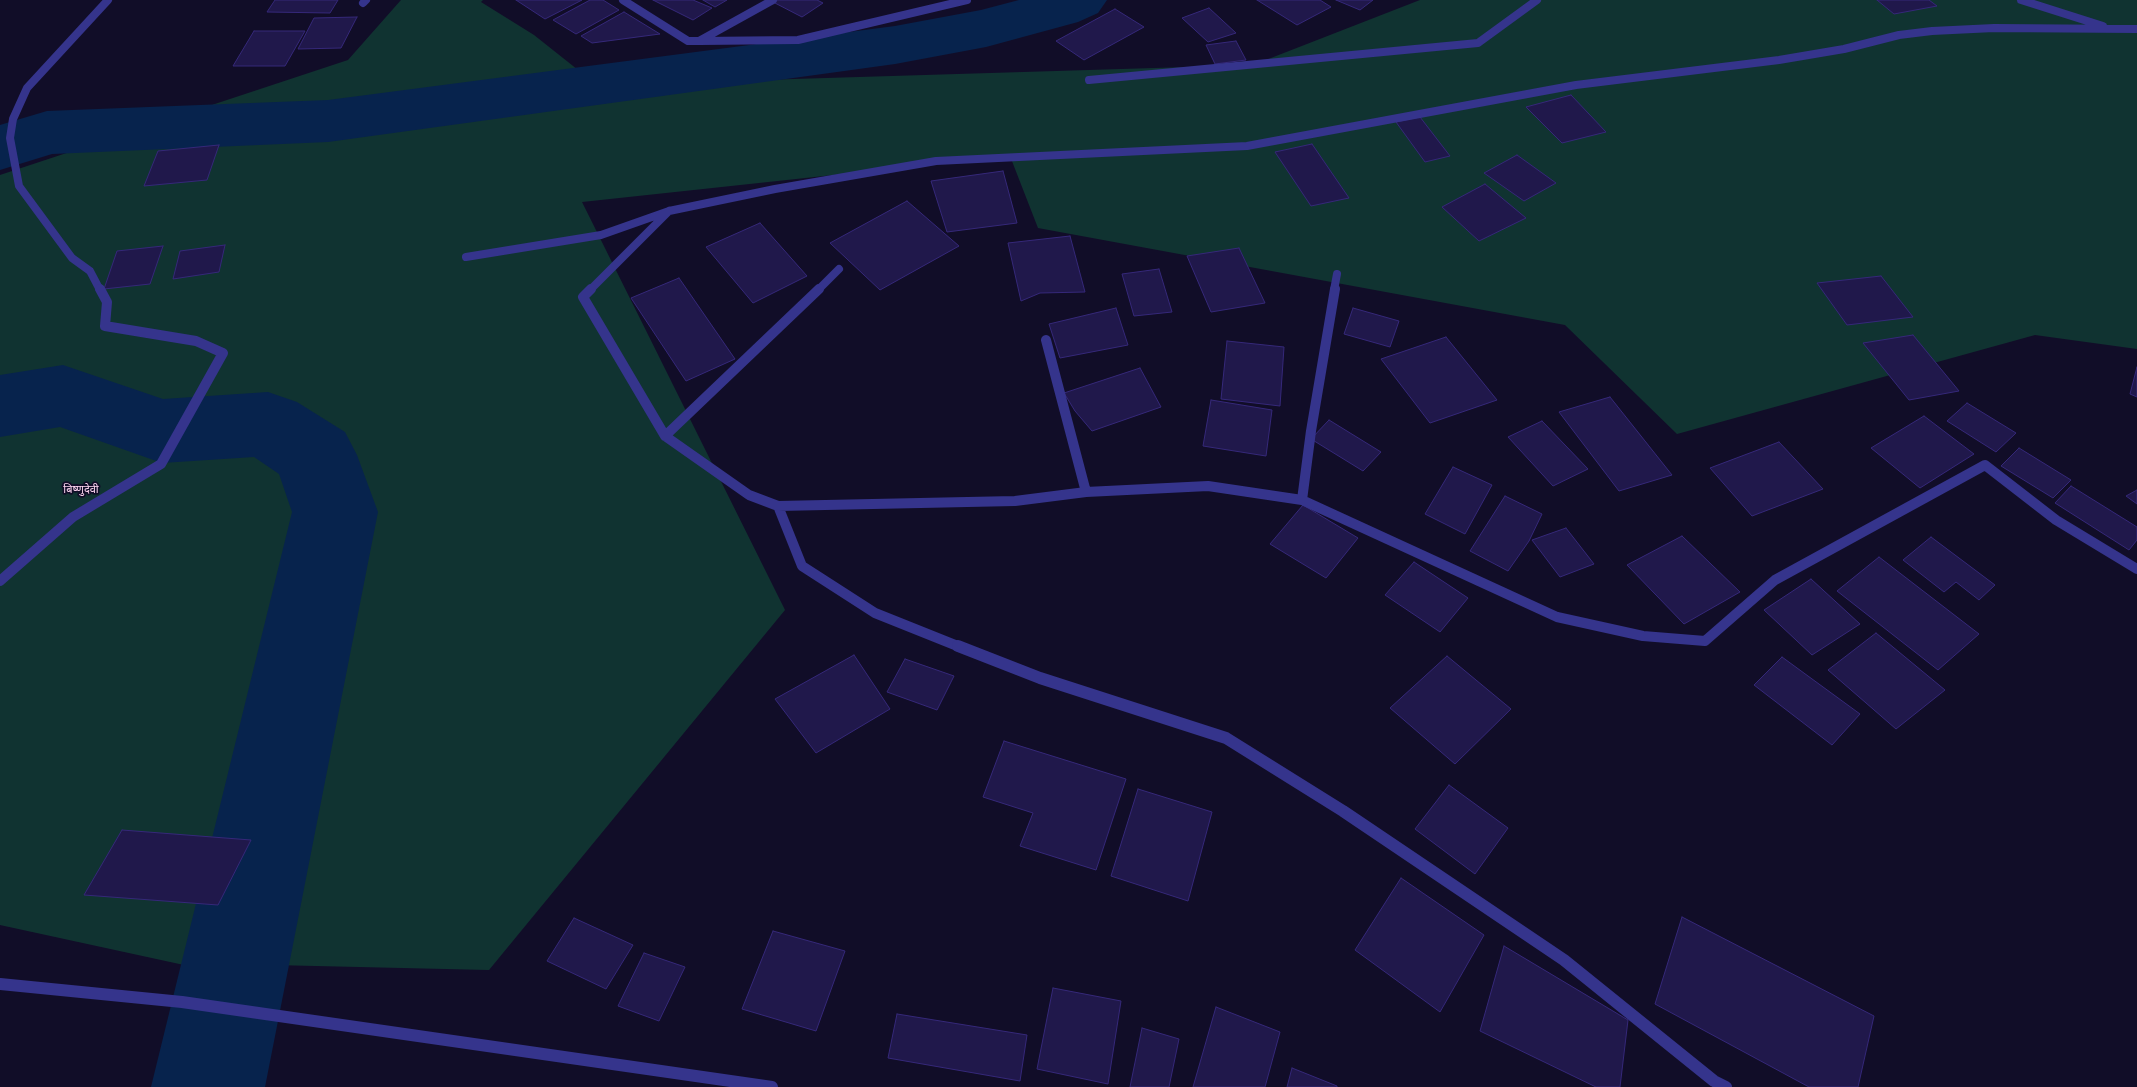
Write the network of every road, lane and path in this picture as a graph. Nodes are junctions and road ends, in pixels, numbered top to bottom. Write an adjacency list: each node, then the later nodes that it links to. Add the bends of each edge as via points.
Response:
1 (108, 0): 21 (street, via 28,88 13,119 10,138 19,186 72,258 90,271 107,302 105,326 196,341 223,353 161,464 73,517)
2 (623, 0): 9 (street, via 688,41)
3 (773, 0): 9 (street)
4 (967, 0): 9 (street, via 798,40)
5 (1537, 0): 10 (street, via 1478,43)
6 (2021, 0): 7 (street)
7 (2111, 29): 8 (street); 11 (street, via 1994,28 1899,35 1844,49 1779,60 1576,85 1247,146 936,161 775,189)
8 (2137, 29)
9 (699, 40)
10 (1089, 80)
11 (669, 212): 12 (street, via 602,235); 16 (street, via 583,297)
12 (466, 257)
13 (839, 269): 16 (street)
14 (1337, 274): 18 (street)
15 (1046, 340): 17 (street)
16 (666, 436): 19 (street, via 749,495)
17 (1086, 492): 18 (street, via 1208,486); 19 (street, via 1015,501)
18 (1302, 500): 20 (street, via 1557,617 1643,636 1705,641 1775,580 1985,464 2056,520)
19 (778, 506): 24 (street, via 802,566 875,613 1040,678 1226,738 1343,811 1564,960 1714,1081)
20 (2137, 569)
21 (0, 581)
22 (0, 984): 23 (street, via 182,1002)
23 (772, 1087)
24 (1726, 1087)

